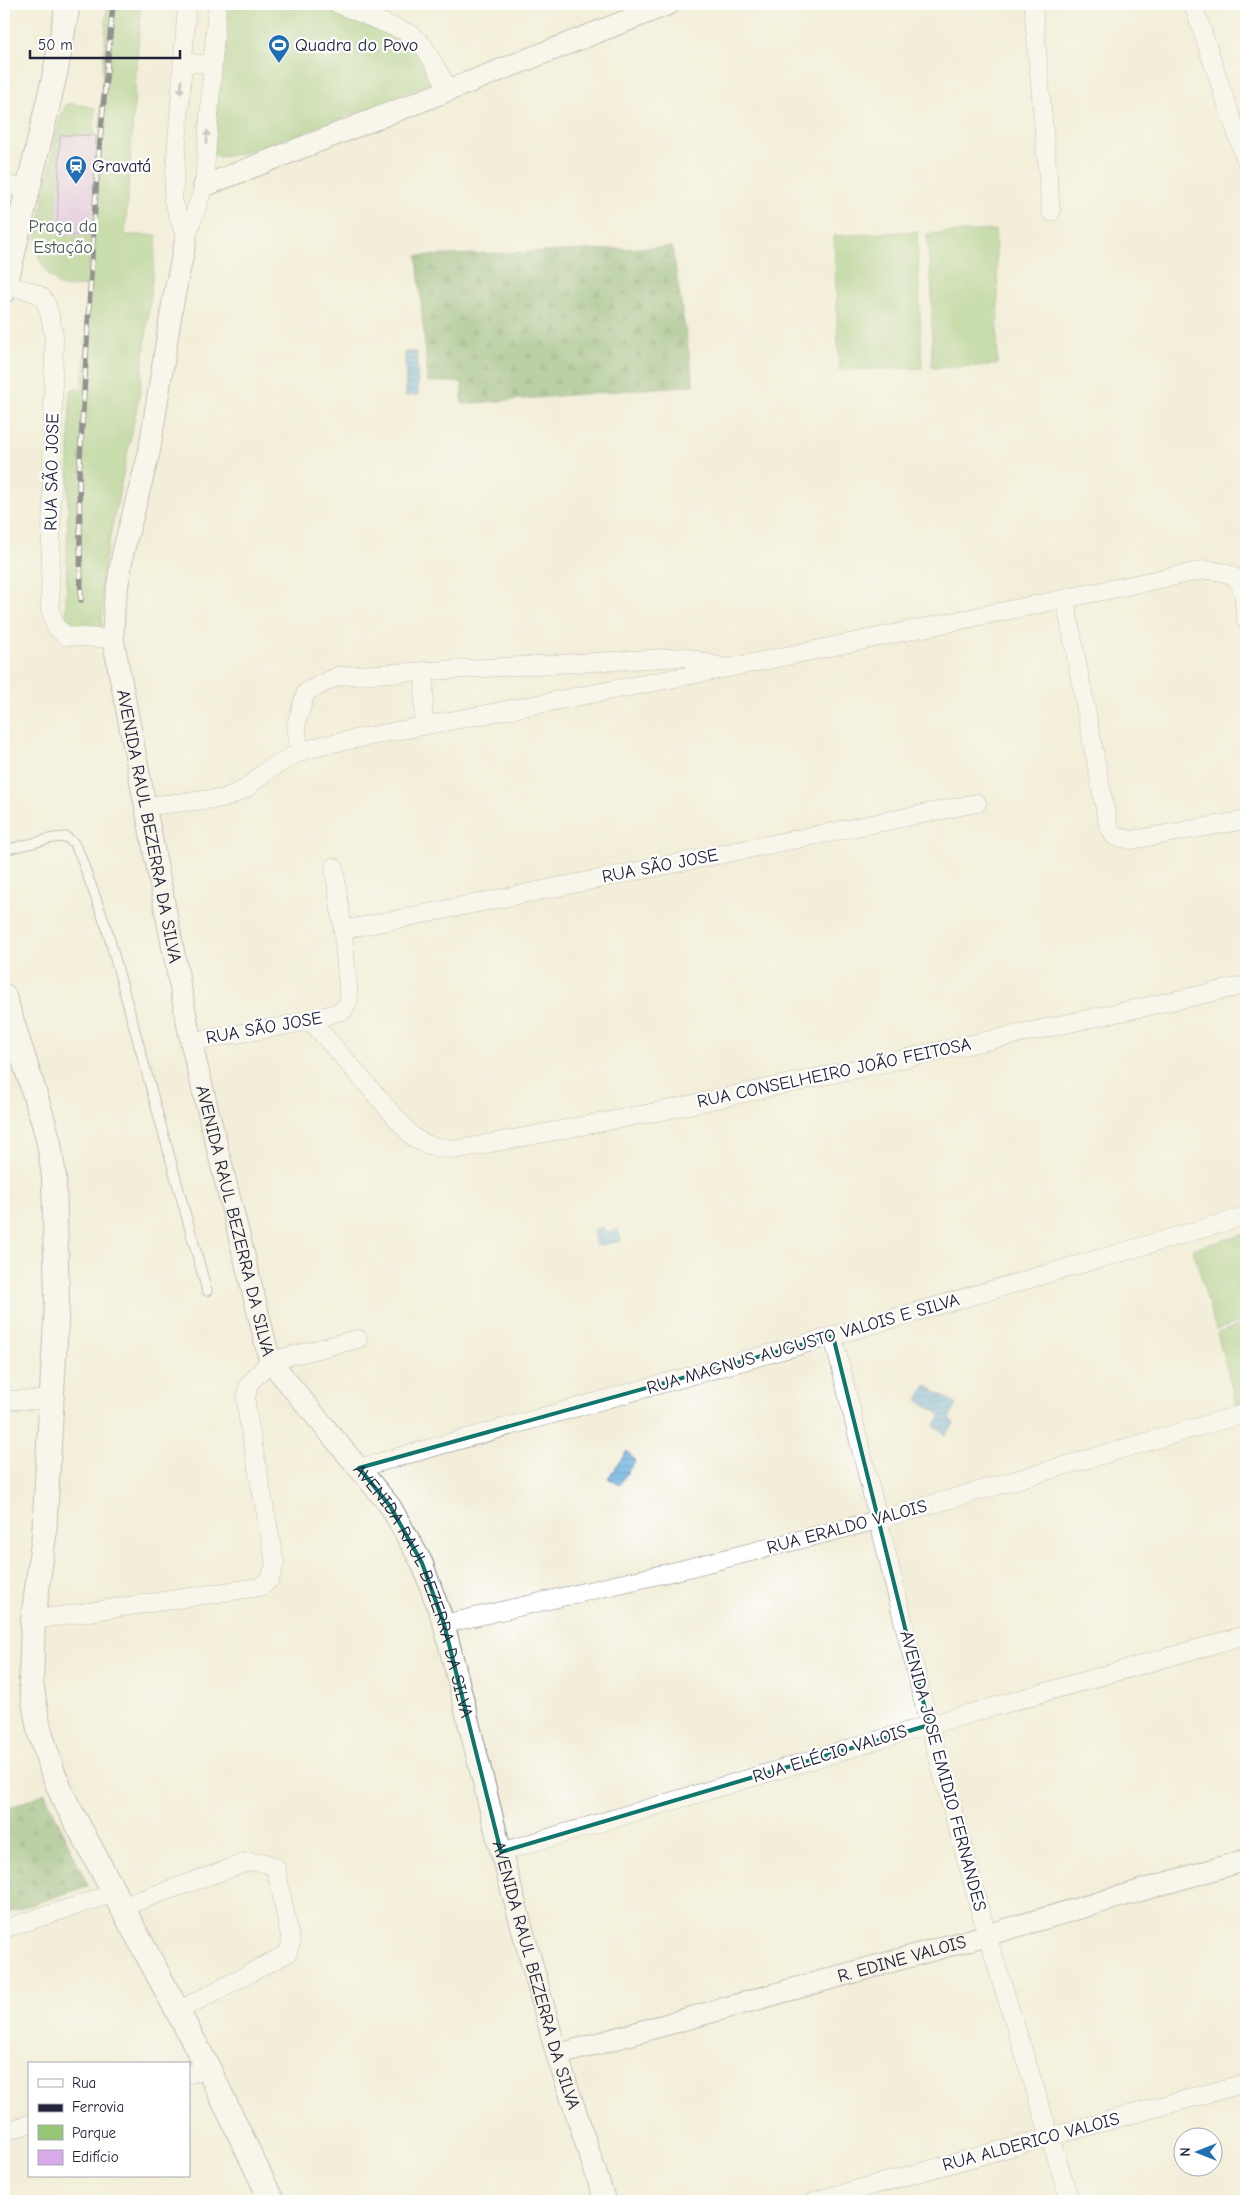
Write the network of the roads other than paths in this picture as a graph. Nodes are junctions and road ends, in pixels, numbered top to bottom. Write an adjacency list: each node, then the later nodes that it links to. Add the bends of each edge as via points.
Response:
1 (68, 4): 14 (main road)
2 (187, 4): 8 (street)
3 (217, 4): 9 (street, AVENIDA RAUL BEZERRA DA SILVA)
4 (338, 4): 10 (street, via 410,34 423,45)
5 (669, 4): 10 (street)
6 (1033, 4): 16 (street)
7 (1192, 4): 11 (street)
8 (182, 63): 9 (street); 15 (street, one-way to 15)
9 (212, 64): 13 (street, AVENIDA RAUL BEZERRA DA SILVA, one-way to 9)
10 (449, 90): 13 (street)
11 (1246, 161)
12 (4, 183): 14 (street)
13 (204, 186): 15 (street); 17 (street, AVENIDA RAUL BEZERRA DA SILVA)
14 (27, 191): 18 (main road)
15 (173, 200): 17 (street)
16 (1051, 212)
17 (186, 239): 21 (street, AVENIDA RAUL BEZERRA DA SILVA, via 149,453 123,552 114,607)
18 (4, 287): 21 (street, RUA SÃO JOSE, via 38,293 48,304 54,336 50,608 55,626 66,636)
19 (1065, 598): 20 (street, via 1204,570 1224,571 1242,587); 22 (street); 28 (street, via 1108,825 1114,836 1131,840)
20 (1246, 620)
21 (113, 639): 27 (street, AVENIDA RAUL BEZERRA DA SILVA)
22 (728, 668): 23 (street, via 685,656); 24 (street)
23 (425, 671): 24 (street); 25 (street, via 338,676 306,692 296,725)
24 (423, 726): 25 (street)
25 (300, 752): 27 (street, via 269,769 245,789 225,798)
26 (976, 803): 31 (street, RUA SÃO JOSE)
27 (145, 806): 35 (street, AVENIDA RAUL BEZERRA DA SILVA)
28 (1246, 820)
29 (4, 850): 37 (lane, via 66,837 74,843 80,855 106,926)
30 (334, 868): 31 (street, RUA SÃO JOSE)
31 (343, 930): 34 (street, RUA SÃO JOSE, via 349,1000 344,1010)
32 (1246, 985): 34 (street, RUA CONSELHEIRO JOÃO FEITOSA, via 651,1113 460,1149 440,1149 412,1136)
33 (4, 996): 42 (main road, via 49,1143 54,1177 57,1302)
34 (312, 1022): 35 (street, RUA SÃO JOSE)
35 (191, 1042): 40 (street, AVENIDA RAUL BEZERRA DA SILVA)
36 (1246, 1216): 38 (street, RUA MAGNUS AUGUSTO VALOIS E SILVA)
37 (207, 1291)
38 (833, 1336): 44 (street, RUA MAGNUS AUGUSTO VALOIS E SILVA); 45 (street, AVENIDA JOSE EMIDIO FERNANDES)
39 (358, 1339): 40 (street)
40 (270, 1361): 44 (street, AVENIDA RAUL BEZERRA DA SILVA); 46 (street, via 249,1384 246,1398 275,1563 267,1583 259,1587)
41 (4, 1400): 42 (street)
42 (52, 1400): 46 (main road, via 44,1535)
43 (1246, 1413): 45 (street, RUA ERALDO VALOIS)
44 (359, 1468): 47 (street, AVENIDA RAUL BEZERRA DA SILVA, via 390,1506 422,1563)
45 (878, 1520): 47 (street, RUA ERALDO VALOIS, via 676,1571); 49 (street, AVENIDA JOSE EMIDIO FERNANDES)
46 (33, 1620): 52 (main road, via 31,1684 34,1709 52,1770)
47 (444, 1624): 50 (street, AVENIDA RAUL BEZERRA DA SILVA)
48 (1246, 1635): 49 (street, RUA ELÉCIO VALOIS)
49 (929, 1725): 50 (street, RUA ELÉCIO VALOIS); 54 (street, AVENIDA JOSE EMIDIO FERNANDES)
50 (501, 1852): 56 (street, AVENIDA RAUL BEZERRA DA SILVA)
51 (1246, 1860): 54 (street, R. EDINE VALOIS)
52 (118, 1900): 53 (street); 55 (main road); 55 (street, via 248,1862 265,1863 276,1868 291,1942 288,1953)
53 (4, 1929)
54 (986, 1935): 56 (street, R. EDINE VALOIS); 61 (street, AVENIDA JOSE EMIDIO FERNANDES)
55 (178, 2011): 57 (main road)
56 (557, 2055): 63 (street, AVENIDA RAUL BEZERRA DA SILVA)
57 (198, 2071): 62 (main road)
58 (1246, 2083): 61 (street, RUA ALDERICO VALOIS)
59 (28, 2124): 60 (street)
60 (4, 2132)
61 (1051, 2137): 64 (street, RUA ALDERICO VALOIS); 65 (street, AVENIDA JOSE EMIDIO FERNANDES)
62 (272, 2201)
63 (605, 2201)
64 (815, 2201)
65 (1070, 2201)

